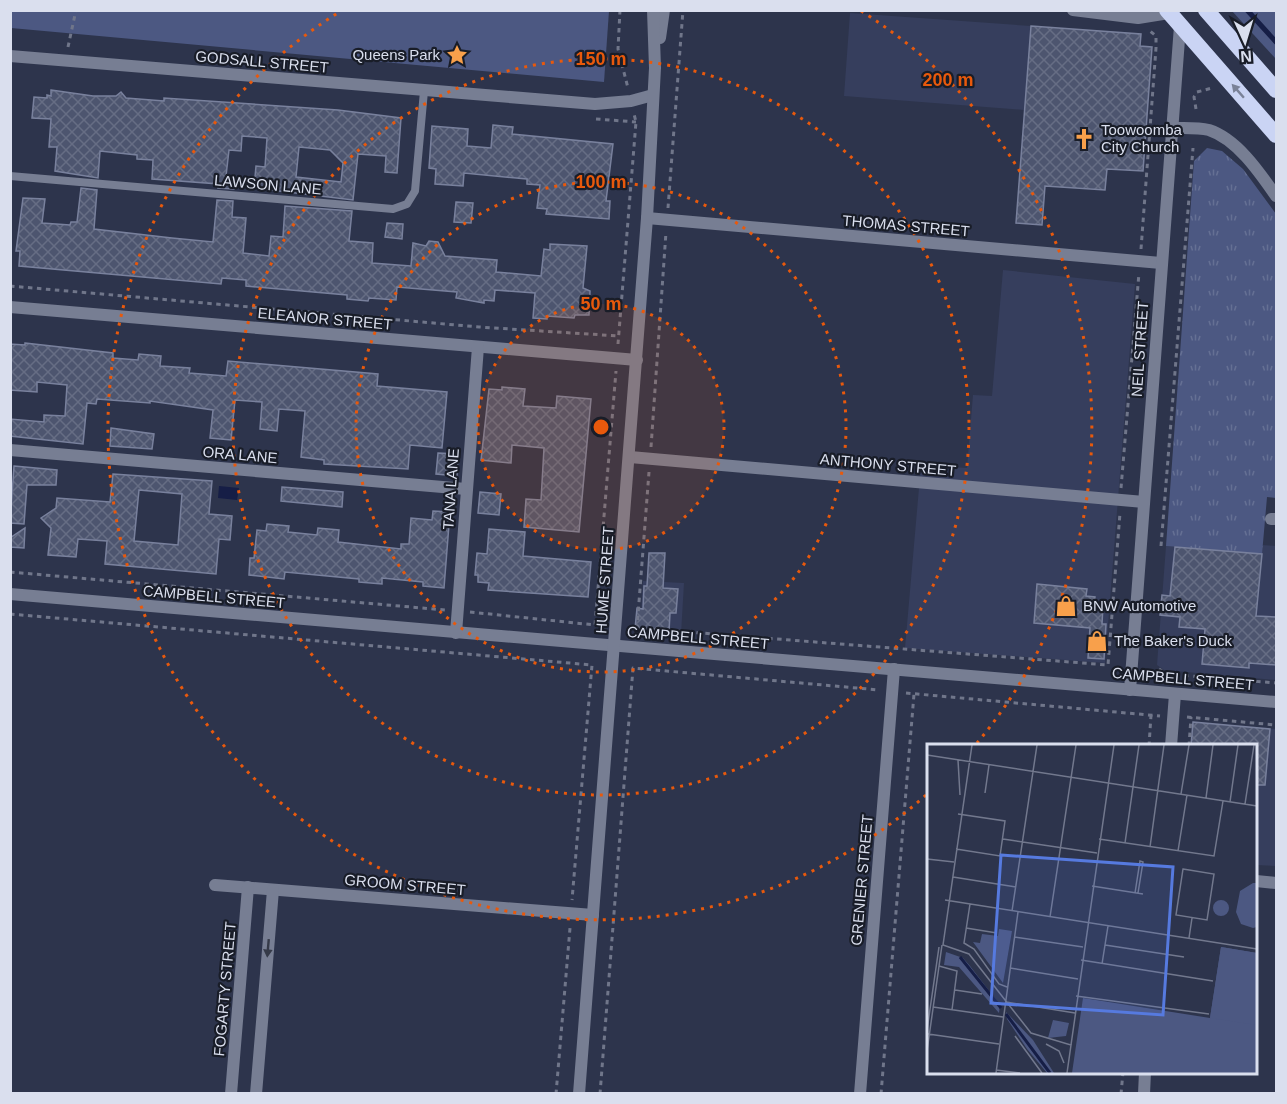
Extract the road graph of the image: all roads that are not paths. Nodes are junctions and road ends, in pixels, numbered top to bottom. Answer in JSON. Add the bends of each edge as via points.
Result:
{"nodes":[{"id":1,"x":653,"y":10,"type":"edge"},
{"id":2,"x":664,"y":10,"type":"edge"},
{"id":3,"x":1073,"y":10,"type":"edge"},
{"id":4,"x":1206,"y":10,"type":"edge"},
{"id":5,"x":1174,"y":15,"type":"edge"},
{"id":6,"x":10,"y":56,"type":"edge"},
{"id":7,"x":655,"y":68,"type":"junction"},
{"id":8,"x":1276,"y":90,"type":"edge"},
{"id":9,"x":424,"y":91,"type":"junction"},
{"id":10,"x":654,"y":95,"type":"junction"},
{"id":11,"x":1172,"y":128,"type":"junction"},
{"id":12,"x":1276,"y":135,"type":"edge"},
{"id":13,"x":10,"y":176,"type":"edge"},
{"id":14,"x":1276,"y":196,"type":"edge"},
{"id":15,"x":647,"y":218,"type":"junction"},
{"id":16,"x":1161,"y":263,"type":"junction"},
{"id":17,"x":10,"y":307,"type":"edge"},
{"id":18,"x":478,"y":347,"type":"junction"},
{"id":19,"x":637,"y":360,"type":"junction"},
{"id":20,"x":10,"y":450,"type":"edge"},
{"id":21,"x":630,"y":457,"type":"junction"},
{"id":22,"x":466,"y":489,"type":"junction"},
{"id":23,"x":1144,"y":502,"type":"junction"},
{"id":24,"x":10,"y":594,"type":"edge"},
{"id":25,"x":456,"y":633,"type":"junction"},
{"id":26,"x":615,"y":646,"type":"junction"},
{"id":27,"x":894,"y":669,"type":"junction"},
{"id":28,"x":1130,"y":690,"type":"junction"},
{"id":29,"x":1175,"y":694,"type":"junction"},
{"id":30,"x":1276,"y":702,"type":"edge"},
{"id":31,"x":1171,"y":744,"type":"edge"},
{"id":32,"x":1257,"y":881,"type":"edge"},
{"id":33,"x":1276,"y":883,"type":"edge"},
{"id":34,"x":215,"y":885,"type":"dead end"},
{"id":35,"x":248,"y":887,"type":"junction"},
{"id":36,"x":273,"y":890,"type":"junction"},
{"id":37,"x":593,"y":915,"type":"junction"},
{"id":38,"x":1145,"y":1074,"type":"edge"},
{"id":39,"x":231,"y":1094,"type":"edge"},
{"id":40,"x":256,"y":1094,"type":"edge"},
{"id":41,"x":579,"y":1094,"type":"edge"},
{"id":42,"x":860,"y":1094,"type":"edge"},
{"id":43,"x":1144,"y":1094,"type":"edge"}],
"edges":[{"from":1,"to":7,"type":"street","name":"HUME STREET"},
{"from":2,"to":7,"type":"street","name":"HUME STREET"},
{"from":3,"to":5,"type":"street","via":[[1138,18]]},
{"from":4,"to":8,"type":"highway"},
{"from":5,"to":11,"type":"street","name":"NEIL STREET"},
{"from":12,"to":5,"type":"highway","one_way":true},
{"from":6,"to":9,"type":"street","name":"GODSALL STREET"},
{"from":7,"to":10,"type":"street","name":"HUME STREET"},
{"from":9,"to":10,"type":"street","name":"GODSALL STREET","via":[[596,104]]},
{"from":9,"to":13,"type":"lane","name":"LAWSON LANE","via":[[415,191],[407,204],[393,209]]},
{"from":10,"to":15,"type":"street","name":"HUME STREET"},
{"from":11,"to":14,"type":"street","via":[[1209,130],[1226,139]]},
{"from":11,"to":16,"type":"street","name":"NEIL STREET"},
{"from":15,"to":16,"type":"street","name":"THOMAS STREET"},
{"from":15,"to":19,"type":"street","name":"HUME STREET"},
{"from":16,"to":23,"type":"street","name":"NEIL STREET"},
{"from":17,"to":18,"type":"street","name":"ELEANOR STREET"},
{"from":18,"to":19,"type":"street","name":"ELEANOR STREET"},
{"from":18,"to":22,"type":"street","name":"TANA LANE"},
{"from":19,"to":21,"type":"street","name":"HUME STREET"},
{"from":20,"to":22,"type":"street","name":"ORA LANE"},
{"from":21,"to":23,"type":"street","name":"ANTHONY STREET"},
{"from":21,"to":26,"type":"street","name":"HUME STREET"},
{"from":22,"to":25,"type":"street","name":"TANA LANE"},
{"from":23,"to":28,"type":"street","name":"NEIL STREET"},
{"from":24,"to":25,"type":"street","name":"CAMPBELL STREET"},
{"from":25,"to":26,"type":"street","name":"CAMPBELL STREET"},
{"from":26,"to":27,"type":"street","name":"CAMPBELL STREET"},
{"from":26,"to":37,"type":"street","name":"HUME STREET"},
{"from":27,"to":28,"type":"street","name":"CAMPBELL STREET"},
{"from":27,"to":42,"type":"street","name":"GRENIER STREET"},
{"from":28,"to":29,"type":"street","name":"CAMPBELL STREET"},
{"from":29,"to":30,"type":"street","name":"CAMPBELL STREET"},
{"from":29,"to":31,"type":"street"},
{"from":32,"to":33,"type":"street"},
{"from":34,"to":35,"type":"street","name":"GROOM STREET"},
{"from":35,"to":36,"type":"street","name":"GROOM STREET"},
{"from":35,"to":39,"type":"street","name":"FOGARTY STREET"},
{"from":36,"to":37,"type":"street","name":"GROOM STREET"},
{"from":36,"to":40,"type":"street","one_way":true},
{"from":37,"to":41,"type":"street","name":"HUME STREET"},
{"from":38,"to":43,"type":"street"}]}
